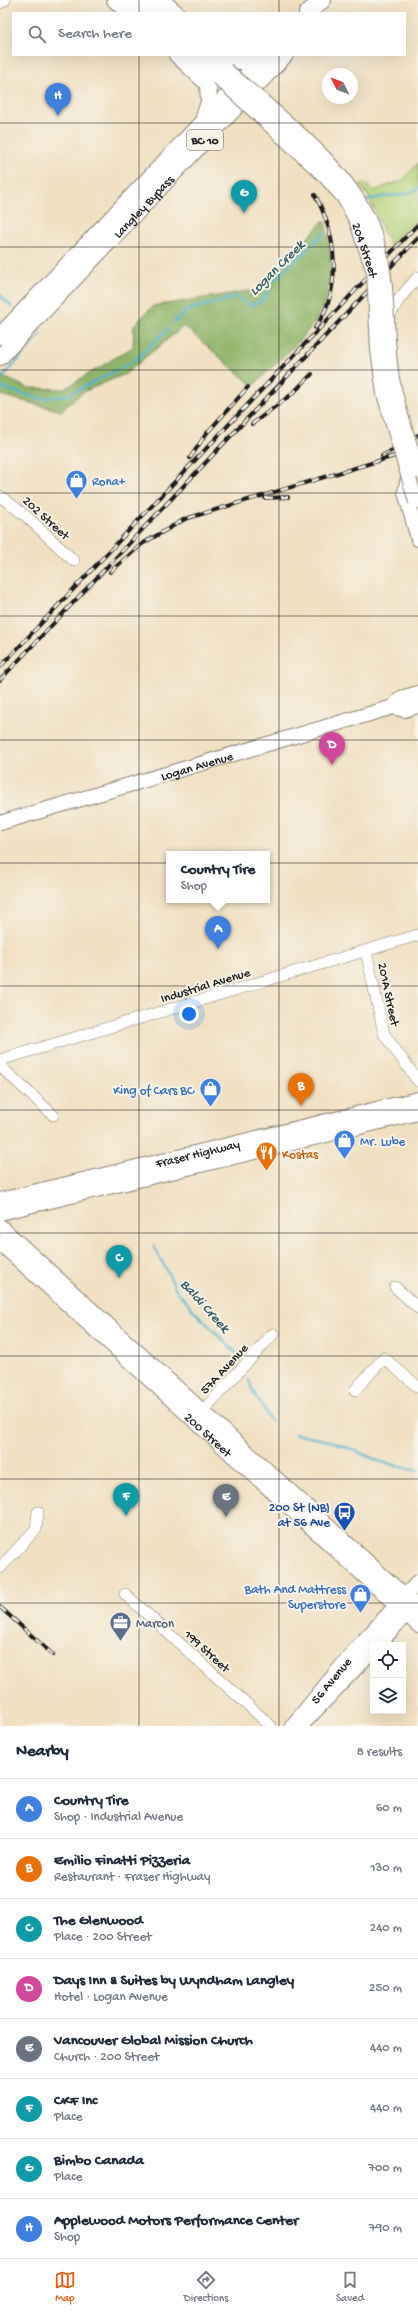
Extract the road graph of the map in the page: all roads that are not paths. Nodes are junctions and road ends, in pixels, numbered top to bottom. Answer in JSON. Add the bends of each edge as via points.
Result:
{"nodes":[{"id":1,"x":5,"y":0,"type":"edge"},
{"id":2,"x":114,"y":0,"type":"edge"},
{"id":3,"x":129,"y":0,"type":"edge"},
{"id":4,"x":147,"y":0,"type":"edge"},
{"id":5,"x":161,"y":0,"type":"edge"},
{"id":6,"x":323,"y":0,"type":"edge"},
{"id":7,"x":330,"y":0,"type":"edge"},
{"id":8,"x":0,"y":3,"type":"edge"},
{"id":9,"x":129,"y":12,"type":"edge"},
{"id":10,"x":143,"y":12,"type":"edge"},
{"id":11,"x":161,"y":12,"type":"edge"},
{"id":12,"x":175,"y":12,"type":"edge"},
{"id":13,"x":308,"y":12,"type":"edge"},
{"id":14,"x":322,"y":12,"type":"edge"},
{"id":15,"x":178,"y":56,"type":"edge"},
{"id":16,"x":195,"y":56,"type":"edge"},
{"id":17,"x":209,"y":56,"type":"edge"},
{"id":18,"x":264,"y":56,"type":"edge"},
{"id":19,"x":284,"y":56,"type":"edge"},
{"id":20,"x":222,"y":68,"type":"edge"},
{"id":21,"x":204,"y":119,"type":"junction"},
{"id":22,"x":418,"y":277,"type":"edge"},
{"id":23,"x":0,"y":336,"type":"edge"},
{"id":24,"x":0,"y":357,"type":"edge"},
{"id":25,"x":416,"y":468,"type":"edge"},
{"id":26,"x":0,"y":496,"type":"edge"},
{"id":27,"x":417,"y":505,"type":"edge"},
{"id":28,"x":418,"y":539,"type":"edge"},
{"id":29,"x":74,"y":561,"type":"dead end"},
{"id":30,"x":418,"y":693,"type":"edge"},
{"id":31,"x":418,"y":706,"type":"edge"},
{"id":32,"x":393,"y":707,"type":"junction"},
{"id":33,"x":0,"y":822,"type":"edge"},
{"id":34,"x":418,"y":935,"type":"edge"},
{"id":35,"x":366,"y":951,"type":"junction"},
{"id":36,"x":0,"y":1060,"type":"edge"},
{"id":37,"x":0,"y":1066,"type":"edge"},
{"id":38,"x":418,"y":1081,"type":"edge"},
{"id":39,"x":418,"y":1099,"type":"edge"},
{"id":40,"x":418,"y":1113,"type":"edge"},
{"id":41,"x":53,"y":1115,"type":"dead end"},
{"id":42,"x":0,"y":1200,"type":"edge"},
{"id":43,"x":18,"y":1210,"type":"junction"},
{"id":44,"x":0,"y":1213,"type":"edge"},
{"id":45,"x":0,"y":1226,"type":"edge"},
{"id":46,"x":6,"y":1240,"type":"edge"},
{"id":47,"x":395,"y":1287,"type":"dead end"},
{"id":48,"x":418,"y":1308,"type":"edge"},
{"id":49,"x":273,"y":1334,"type":"dead end"},
{"id":50,"x":418,"y":1387,"type":"edge"},
{"id":51,"x":355,"y":1390,"type":"dead end"},
{"id":52,"x":198,"y":1415,"type":"junction"},
{"id":53,"x":38,"y":1512,"type":"dead end"},
{"id":54,"x":0,"y":1568,"type":"edge"},
{"id":55,"x":418,"y":1582,"type":"edge"},
{"id":56,"x":125,"y":1594,"type":"dead end"},
{"id":57,"x":410,"y":1605,"type":"edge"},
{"id":58,"x":418,"y":1626,"type":"edge"},
{"id":59,"x":380,"y":1642,"type":"edge"},
{"id":60,"x":370,"y":1653,"type":"edge"},
{"id":61,"x":341,"y":1666,"type":"junction"},
{"id":62,"x":343,"y":1682,"type":"junction"},
{"id":63,"x":271,"y":1726,"type":"edge"},
{"id":64,"x":292,"y":1726,"type":"edge"},
{"id":65,"x":301,"y":1726,"type":"edge"}],
"edges":[{"from":1,"to":8,"type":"street"},
{"from":2,"to":9,"type":"highway"},
{"from":3,"to":10,"type":"main road"},
{"from":4,"to":11,"type":"main road"},
{"from":5,"to":12,"type":"highway"},
{"from":6,"to":13,"type":"highway"},
{"from":7,"to":14,"type":"highway"},
{"from":15,"to":21,"type":"highway","via":[[208,84],[209,102]]},
{"from":16,"to":20,"type":"main road","name":"204 Street"},
{"from":17,"to":20,"type":"main road","name":"204 Street"},
{"from":18,"to":20,"type":"highway","via":[[243,62],[236,61]]},
{"from":18,"to":21,"type":"highway","name":"Langley Bypass","number":"BC 10"},
{"from":19,"to":24,"type":"highway","name":"Langley Bypass","number":"BC 10"},
{"from":20,"to":25,"type":"main road","name":"204 Street","bridge":true,"via":[[327,162],[350,188],[370,223],[382,258],[394,390]]},
{"from":20,"to":27,"type":"main road","name":"204 Street","bridge":true,"via":[[324,175],[344,198],[356,220],[374,272],[378,350],[384,394]]},
{"from":21,"to":23,"type":"highway","name":"Langley Bypass","number":"BC 10"},
{"from":22,"to":25,"type":"street","via":[[394,308],[383,335],[389,391]]},
{"from":25,"to":28,"type":"main road","via":[[405,492]]},
{"from":26,"to":29,"type":"street","name":"202 Street","via":[[26,516]]},
{"from":30,"to":32,"type":"main road","name":"Logan Avenue","via":[[401,698]]},
{"from":31,"to":32,"type":"main road","name":"Logan Avenue","via":[[404,710]]},
{"from":32,"to":33,"type":"main road","name":"Logan Avenue"},
{"from":34,"to":35,"type":"street","name":"Industrial Avenue"},
{"from":35,"to":36,"type":"street","name":"Industrial Avenue"},
{"from":35,"to":38,"type":"street","name":"201A Street","via":[[384,1034]]},
{"from":37,"to":41,"type":"street"},
{"from":39,"to":42,"type":"main road","name":"Fraser Highway"},
{"from":40,"to":43,"type":"main road","name":"Fraser Highway"},
{"from":43,"to":44,"type":"main road","name":"Fraser Highway"},
{"from":43,"to":46,"type":"main road"},
{"from":45,"to":46,"type":"main road","name":"200 Street"},
{"from":46,"to":52,"type":"main road","name":"200 Street"},
{"from":47,"to":48,"type":"street"},
{"from":49,"to":52,"type":"street","name":"57A Avenue"},
{"from":50,"to":51,"type":"street","via":[[384,1358]]},
{"from":52,"to":57,"type":"main road","name":"200 Street"},
{"from":53,"to":54,"type":"street","via":[[36,1529]]},
{"from":55,"to":57,"type":"main road","name":"56 Avenue"},
{"from":56,"to":63,"type":"street","name":"199 Street"},
{"from":57,"to":58,"type":"main road","name":"200 Street"},
{"from":57,"to":59,"type":"main road","name":"56 Avenue"},
{"from":57,"to":61,"type":"main road","name":"56 Avenue"},
{"from":60,"to":62,"type":"main road","name":"56 Avenue"},
{"from":61,"to":62,"type":"main road","via":[[339,1677]]},
{"from":61,"to":64,"type":"main road","name":"56 Avenue"},
{"from":62,"to":65,"type":"main road","name":"56 Avenue"}]}
